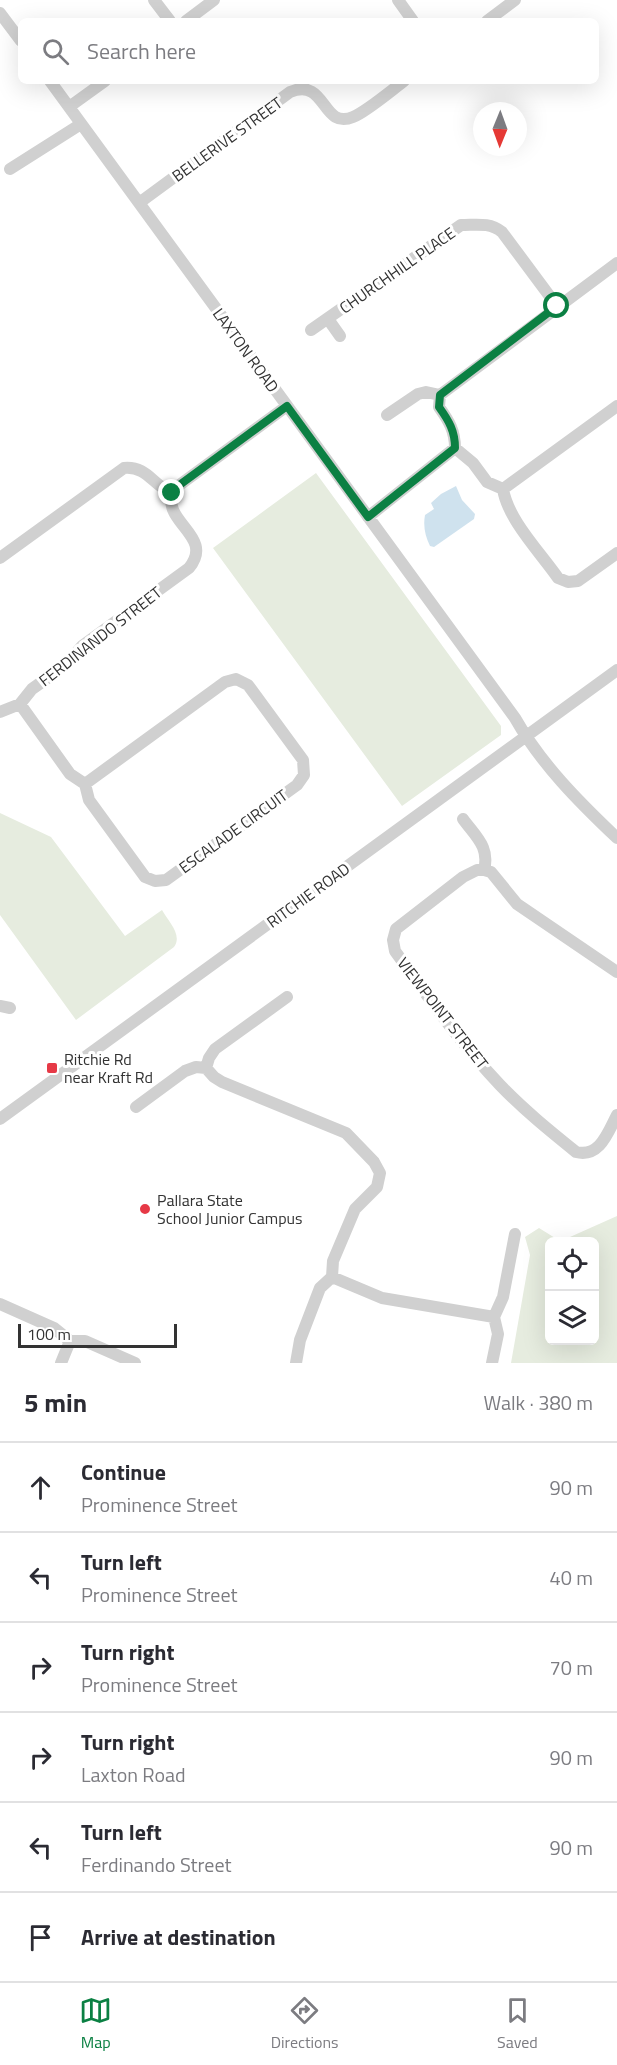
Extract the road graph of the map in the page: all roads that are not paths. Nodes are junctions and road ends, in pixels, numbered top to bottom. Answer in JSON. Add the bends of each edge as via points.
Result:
{"nodes":[{"id":1,"x":154,"y":0,"type":"edge"},
{"id":2,"x":214,"y":0,"type":"edge"},
{"id":3,"x":398,"y":0,"type":"edge"},
{"id":4,"x":515,"y":0,"type":"edge"},
{"id":5,"x":0,"y":13,"type":"edge"},
{"id":6,"x":168,"y":18,"type":"edge"},
{"id":7,"x":190,"y":18,"type":"edge"},
{"id":8,"x":411,"y":18,"type":"edge"},
{"id":9,"x":491,"y":18,"type":"edge"},
{"id":10,"x":18,"y":37,"type":"edge"},
{"id":11,"x":52,"y":84,"type":"edge"},
{"id":12,"x":101,"y":84,"type":"edge"},
{"id":13,"x":400,"y":84,"type":"edge"},
{"id":14,"x":302,"y":85,"type":"edge"},
{"id":15,"x":69,"y":107,"type":"junction"},
{"id":16,"x":81,"y":124,"type":"junction"},
{"id":17,"x":10,"y":170,"type":"dead end"},
{"id":18,"x":139,"y":203,"type":"junction"},
{"id":19,"x":617,"y":263,"type":"edge"},
{"id":20,"x":557,"y":306,"type":"junction"},
{"id":21,"x":328,"y":319,"type":"junction"},
{"id":22,"x":311,"y":330,"type":"dead end"},
{"id":23,"x":340,"y":336,"type":"dead end"},
{"id":24,"x":440,"y":395,"type":"junction"},
{"id":25,"x":287,"y":406,"type":"junction"},
{"id":26,"x":617,"y":406,"type":"edge"},
{"id":27,"x":387,"y":415,"type":"dead end"},
{"id":28,"x":455,"y":448,"type":"junction"},
{"id":29,"x":503,"y":489,"type":"junction"},
{"id":30,"x":172,"y":493,"type":"junction"},
{"id":31,"x":368,"y":517,"type":"junction"},
{"id":32,"x":617,"y":553,"type":"edge"},
{"id":33,"x":0,"y":558,"type":"edge"},
{"id":34,"x":617,"y":670,"type":"edge"},
{"id":35,"x":20,"y":704,"type":"junction"},
{"id":36,"x":0,"y":712,"type":"edge"},
{"id":37,"x":525,"y":737,"type":"junction"},
{"id":38,"x":85,"y":784,"type":"junction"},
{"id":39,"x":463,"y":819,"type":"dead end"},
{"id":40,"x":617,"y":838,"type":"edge"},
{"id":41,"x":484,"y":870,"type":"junction"},
{"id":42,"x":617,"y":972,"type":"edge"},
{"id":43,"x":286,"y":997,"type":"dead end"},
{"id":44,"x":206,"y":1068,"type":"junction"},
{"id":45,"x":136,"y":1107,"type":"dead end"},
{"id":46,"x":617,"y":1115,"type":"edge"},
{"id":47,"x":0,"y":1119,"type":"edge"},
{"id":48,"x":515,"y":1234,"type":"dead end"},
{"id":49,"x":332,"y":1277,"type":"junction"},
{"id":50,"x":0,"y":1304,"type":"edge"},
{"id":51,"x":494,"y":1317,"type":"junction"},
{"id":52,"x":70,"y":1341,"type":"junction"},
{"id":53,"x":61,"y":1363,"type":"edge"},
{"id":54,"x":135,"y":1363,"type":"edge"},
{"id":55,"x":296,"y":1363,"type":"edge"},
{"id":56,"x":492,"y":1363,"type":"edge"}],
"edges":[{"from":1,"to":6,"type":"street"},
{"from":2,"to":7,"type":"street"},
{"from":3,"to":8,"type":"street"},
{"from":4,"to":9,"type":"street"},
{"from":5,"to":10,"type":"street"},
{"from":11,"to":15,"type":"street","name":"LAXTON ROAD"},
{"from":12,"to":15,"type":"street"},
{"from":13,"to":14,"type":"street","name":"BELLERIVE STREET","via":[[353,117],[339,118]]},
{"from":14,"to":18,"type":"street","name":"BELLERIVE STREET"},
{"from":15,"to":16,"type":"street","name":"LAXTON ROAD"},
{"from":16,"to":17,"type":"street"},
{"from":16,"to":18,"type":"street","name":"LAXTON ROAD"},
{"from":18,"to":25,"type":"street","name":"LAXTON ROAD"},
{"from":19,"to":20,"type":"street"},
{"from":20,"to":21,"type":"street","name":"CHURCHHILL PLACE","via":[[502,232],[494,226],[461,225]]},
{"from":20,"to":24,"type":"street"},
{"from":21,"to":22,"type":"street","name":"CHURCHHILL PLACE"},
{"from":21,"to":23,"type":"street"},
{"from":24,"to":27,"type":"street","via":[[418,394]]},
{"from":24,"to":28,"type":"street","via":[[439,407],[455,435]]},
{"from":25,"to":30,"type":"street"},
{"from":25,"to":31,"type":"street","name":"LAXTON ROAD"},
{"from":26,"to":29,"type":"street"},
{"from":28,"to":29,"type":"street","via":[[487,482]]},
{"from":28,"to":31,"type":"street"},
{"from":29,"to":32,"type":"street","via":[[511,514],[558,578],[578,581]]},
{"from":30,"to":33,"type":"street","via":[[143,471],[124,468]]},
{"from":30,"to":35,"type":"street","name":"FERDINANDO STREET","via":[[170,507],[195,543],[195,561],[82,646]]},
{"from":31,"to":37,"type":"street","name":"LAXTON ROAD"},
{"from":34,"to":37,"type":"street","name":"RITCHIE ROAD"},
{"from":35,"to":36,"type":"street","name":"FERDINANDO STREET"},
{"from":35,"to":38,"type":"street","name":"ESCALADE CIRCUIT","via":[[70,774]]},
{"from":37,"to":40,"type":"street","name":"LAXTON ROAD","via":[[566,788]]},
{"from":37,"to":47,"type":"street","name":"RITCHIE ROAD"},
{"from":38,"to":38,"type":"street","name":"ESCALADE CIRCUIT","via":[[90,801],[146,877],[157,881],[166,880],[297,785],[304,774],[303,760],[248,685],[237,679],[225,682]]},
{"from":39,"to":41,"type":"street","via":[[486,850]]},
{"from":41,"to":42,"type":"street","via":[[491,872],[517,904]]},
{"from":41,"to":46,"type":"street","name":"VIEWPOINT STREET","via":[[463,877],[396,929],[395,951],[500,1084],[576,1152],[584,1154],[600,1147]]},
{"from":43,"to":44,"type":"street","via":[[215,1049]]},
{"from":44,"to":45,"type":"street","via":[[185,1071]]},
{"from":44,"to":49,"type":"street","via":[[222,1082],[346,1134],[374,1162],[380,1173],[377,1187],[355,1209],[333,1261]]},
{"from":48,"to":51,"type":"street","via":[[503,1297]]},
{"from":49,"to":51,"type":"street","via":[[382,1298]]},
{"from":49,"to":55,"type":"street","via":[[320,1288],[300,1340]]},
{"from":50,"to":52,"type":"street","via":[[54,1328]]},
{"from":51,"to":56,"type":"street","via":[[498,1334]]},
{"from":52,"to":53,"type":"street"},
{"from":52,"to":54,"type":"street","via":[[85,1341]]}]}
